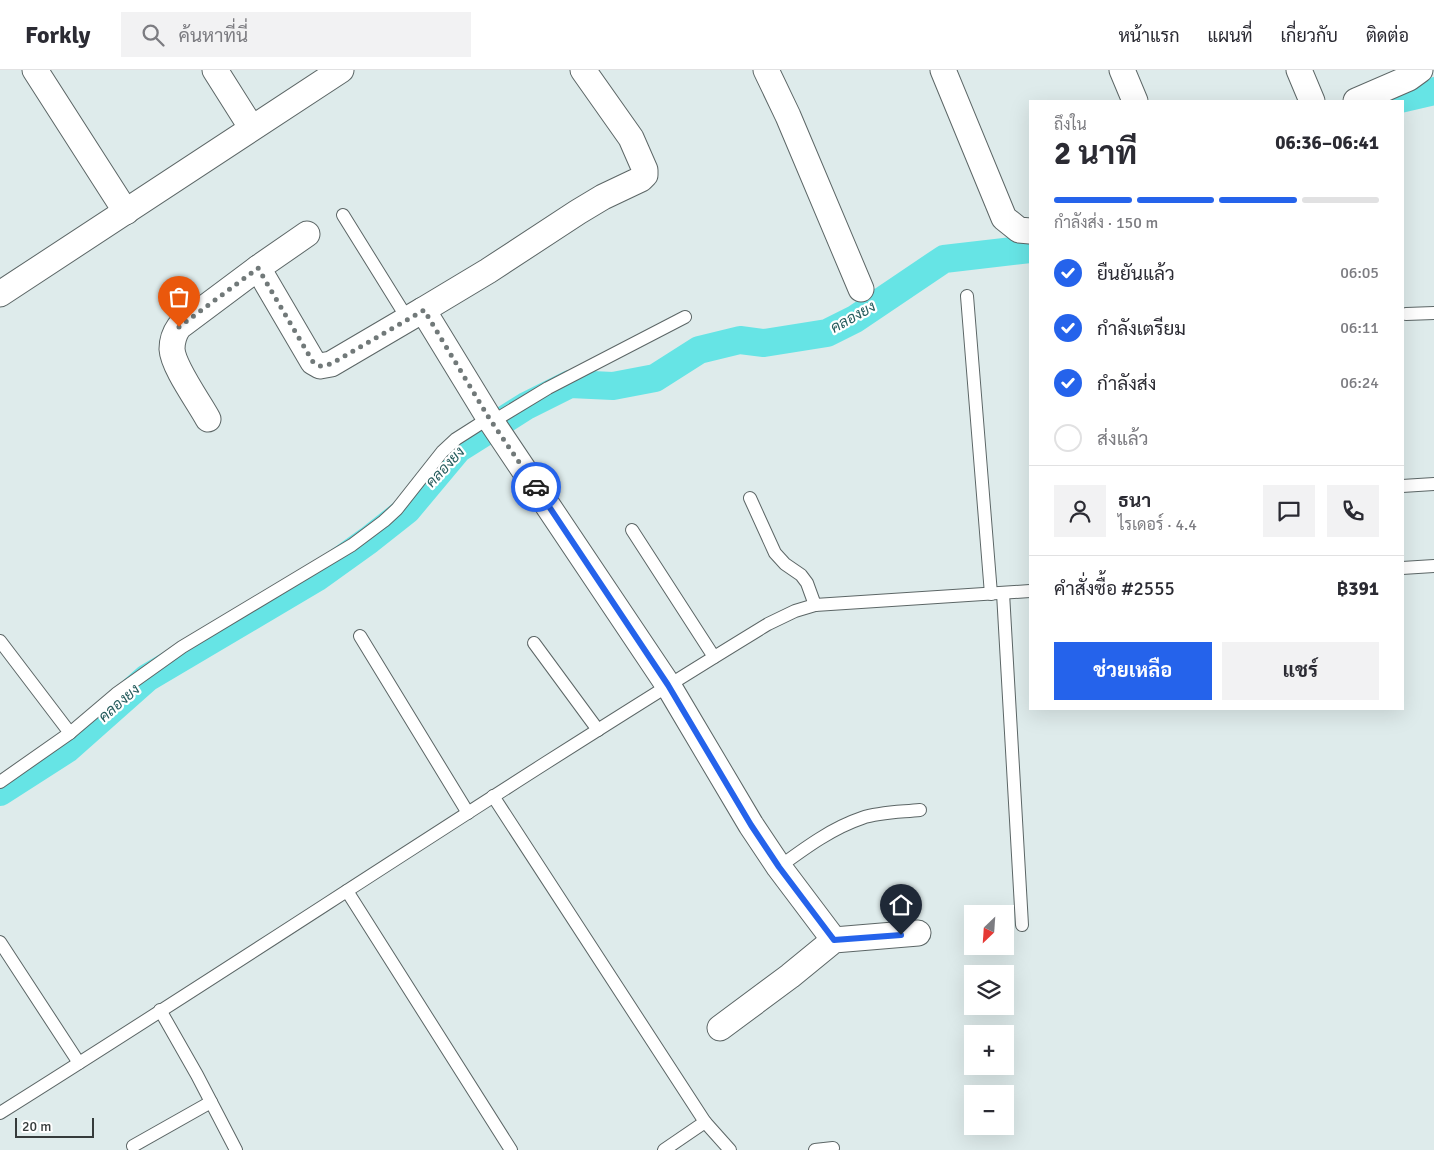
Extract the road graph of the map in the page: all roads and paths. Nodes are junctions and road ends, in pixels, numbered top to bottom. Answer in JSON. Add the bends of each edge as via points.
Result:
{"nodes":[{"id":1,"x":35,"y":70,"type":"edge"},
{"id":2,"x":215,"y":70,"type":"edge"},
{"id":3,"x":341,"y":70,"type":"edge"},
{"id":4,"x":583,"y":70,"type":"edge"},
{"id":5,"x":766,"y":70,"type":"edge"},
{"id":6,"x":943,"y":70,"type":"edge"},
{"id":7,"x":1122,"y":70,"type":"edge"},
{"id":8,"x":1299,"y":70,"type":"edge"},
{"id":9,"x":1420,"y":70,"type":"edge"},
{"id":10,"x":1136,"y":100,"type":"edge"},
{"id":11,"x":1312,"y":100,"type":"edge"},
{"id":12,"x":1358,"y":100,"type":"edge"},
{"id":13,"x":251,"y":127,"type":"junction"},
{"id":14,"x":126,"y":212,"type":"junction"},
{"id":15,"x":343,"y":214,"type":"dead end"},
{"id":16,"x":1029,"y":231,"type":"edge"},
{"id":17,"x":307,"y":234,"type":"dead end"},
{"id":18,"x":258,"y":268,"type":"junction"},
{"id":19,"x":861,"y":289,"type":"dead end"},
{"id":20,"x":0,"y":294,"type":"edge"},
{"id":21,"x":967,"y":296,"type":"dead end"},
{"id":22,"x":1434,"y":313,"type":"edge"},
{"id":23,"x":415,"y":314,"type":"junction"},
{"id":24,"x":1406,"y":314,"type":"dead end"},
{"id":25,"x":685,"y":317,"type":"dead end"},
{"id":26,"x":208,"y":419,"type":"dead end"},
{"id":27,"x":494,"y":425,"type":"junction"},
{"id":28,"x":1434,"y":484,"type":"edge"},
{"id":29,"x":1404,"y":486,"type":"edge"},
{"id":30,"x":750,"y":498,"type":"dead end"},
{"id":31,"x":632,"y":530,"type":"dead end"},
{"id":32,"x":1434,"y":566,"type":"edge"},
{"id":33,"x":1404,"y":568,"type":"edge"},
{"id":34,"x":1029,"y":591,"type":"edge"},
{"id":35,"x":997,"y":594,"type":"junction"},
{"id":36,"x":815,"y":605,"type":"junction"},
{"id":37,"x":360,"y":636,"type":"dead end"},
{"id":38,"x":0,"y":641,"type":"edge"},
{"id":39,"x":534,"y":643,"type":"dead end"},
{"id":40,"x":714,"y":657,"type":"junction"},
{"id":41,"x":668,"y":685,"type":"junction"},
{"id":42,"x":598,"y":730,"type":"junction"},
{"id":43,"x":70,"y":734,"type":"junction"},
{"id":44,"x":0,"y":782,"type":"edge"},
{"id":45,"x":493,"y":796,"type":"junction"},
{"id":46,"x":920,"y":810,"type":"dead end"},
{"id":47,"x":468,"y":813,"type":"junction"},
{"id":48,"x":779,"y":867,"type":"junction"},
{"id":49,"x":347,"y":891,"type":"junction"},
{"id":50,"x":1022,"y":925,"type":"dead end"},
{"id":51,"x":918,"y":934,"type":"dead end"},
{"id":52,"x":834,"y":940,"type":"junction"},
{"id":53,"x":0,"y":942,"type":"edge"},
{"id":54,"x":160,"y":1010,"type":"junction"},
{"id":55,"x":720,"y":1028,"type":"dead end"},
{"id":56,"x":79,"y":1063,"type":"junction"},
{"id":57,"x":211,"y":1102,"type":"junction"},
{"id":58,"x":0,"y":1113,"type":"edge"},
{"id":59,"x":705,"y":1122,"type":"junction"},
{"id":60,"x":134,"y":1146,"type":"dead end"},
{"id":61,"x":833,"y":1148,"type":"dead end"},
{"id":62,"x":236,"y":1150,"type":"edge"},
{"id":63,"x":511,"y":1150,"type":"edge"},
{"id":64,"x":664,"y":1150,"type":"edge"},
{"id":65,"x":730,"y":1150,"type":"edge"},
{"id":66,"x":815,"y":1150,"type":"edge"}],
"edges":[{"from":1,"to":14,"type":"street"},
{"from":2,"to":13,"type":"street"},
{"from":3,"to":13,"type":"street"},
{"from":4,"to":23,"type":"street","via":[[631,138],[646,170],[645,175],[578,212]]},
{"from":5,"to":19,"type":"street"},
{"from":6,"to":16,"type":"street","via":[[1004,218],[1018,230]]},
{"from":7,"to":10,"type":"street"},
{"from":8,"to":11,"type":"street"},
{"from":9,"to":12,"type":"street","via":[[1410,78]]},
{"from":13,"to":14,"type":"street"},
{"from":14,"to":20,"type":"street"},
{"from":15,"to":23,"type":"lane"},
{"from":17,"to":18,"type":"street"},
{"from":18,"to":23,"type":"street","via":[[316,365],[331,364]]},
{"from":18,"to":26,"type":"street","via":[[174,334],[172,351],[177,364]]},
{"from":21,"to":35,"type":"lane"},
{"from":22,"to":24,"type":"lane"},
{"from":23,"to":27,"type":"street"},
{"from":25,"to":27,"type":"lane","via":[[548,388]]},
{"from":27,"to":41,"type":"street"},
{"from":27,"to":43,"type":"lane","via":[[456,439],[398,509],[352,545],[182,647],[116,694]]},
{"from":28,"to":29,"type":"lane"},
{"from":30,"to":36,"type":"lane","via":[[776,553],[807,583]]},
{"from":31,"to":40,"type":"lane"},
{"from":32,"to":33,"type":"lane"},
{"from":34,"to":35,"type":"lane"},
{"from":35,"to":36,"type":"lane"},
{"from":35,"to":50,"type":"lane"},
{"from":36,"to":40,"type":"lane","via":[[768,624]]},
{"from":37,"to":47,"type":"lane"},
{"from":38,"to":43,"type":"lane"},
{"from":39,"to":42,"type":"lane"},
{"from":40,"to":41,"type":"lane"},
{"from":41,"to":42,"type":"lane"},
{"from":41,"to":48,"type":"street"},
{"from":42,"to":45,"type":"lane"},
{"from":43,"to":44,"type":"lane"},
{"from":45,"to":47,"type":"lane"},
{"from":45,"to":59,"type":"lane"},
{"from":46,"to":48,"type":"lane","via":[[864,817],[838,828]]},
{"from":47,"to":49,"type":"lane"},
{"from":48,"to":52,"type":"street"},
{"from":49,"to":54,"type":"lane"},
{"from":49,"to":63,"type":"lane"},
{"from":51,"to":52,"type":"street"},
{"from":52,"to":55,"type":"street"},
{"from":53,"to":56,"type":"lane"},
{"from":54,"to":56,"type":"lane"},
{"from":54,"to":57,"type":"lane"},
{"from":56,"to":58,"type":"lane"},
{"from":57,"to":60,"type":"lane"},
{"from":57,"to":62,"type":"lane"},
{"from":59,"to":64,"type":"lane"},
{"from":59,"to":65,"type":"lane"},
{"from":61,"to":66,"type":"lane"}]}
